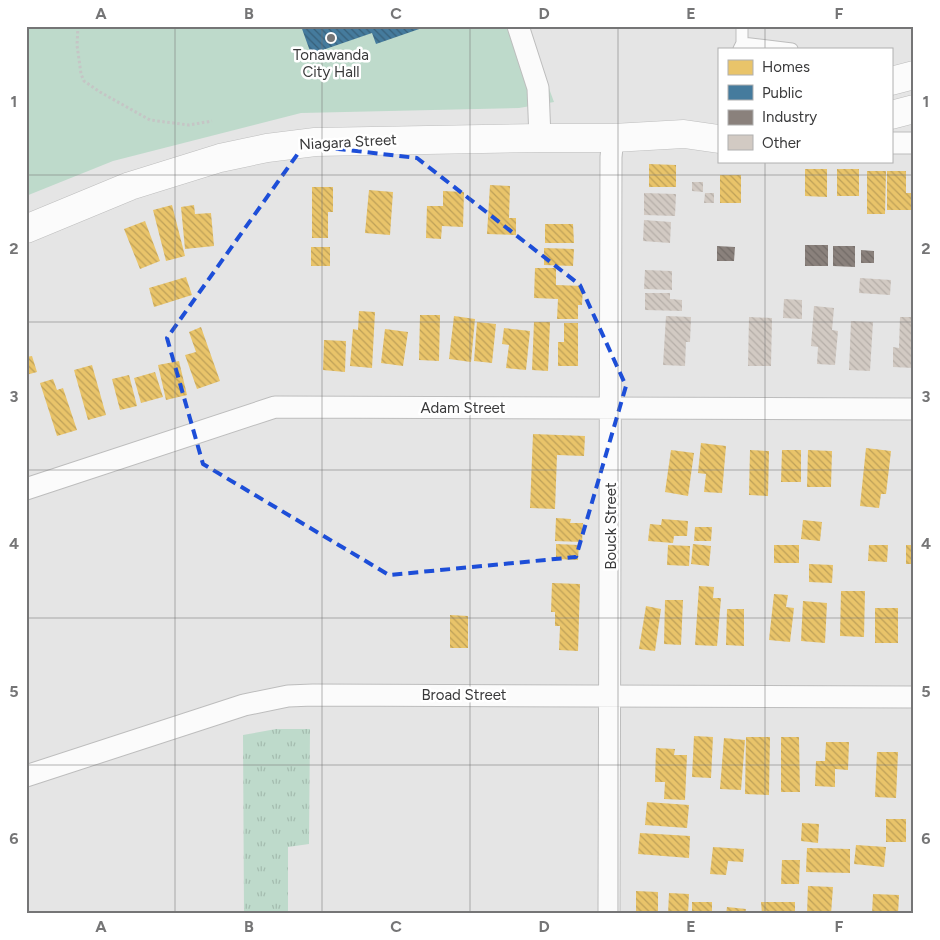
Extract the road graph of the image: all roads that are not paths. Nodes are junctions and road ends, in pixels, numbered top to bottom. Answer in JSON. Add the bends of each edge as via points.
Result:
{"nodes":[{"id":1,"x":518,"y":26,"type":"edge"},
{"id":2,"x":742,"y":26,"type":"edge"},
{"id":3,"x":741,"y":46,"type":"edge"},
{"id":4,"x":778,"y":48,"type":"edge"},
{"id":5,"x":914,"y":75,"type":"edge"},
{"id":6,"x":892,"y":81,"type":"edge"},
{"id":7,"x":914,"y":109,"type":"edge"},
{"id":8,"x":892,"y":115,"type":"edge"},
{"id":9,"x":718,"y":118,"type":"edge"},
{"id":10,"x":684,"y":134,"type":"junction"},
{"id":11,"x":540,"y":138,"type":"junction"},
{"id":12,"x":613,"y":138,"type":"junction"},
{"id":13,"x":718,"y":139,"type":"edge"},
{"id":14,"x":892,"y":143,"type":"edge"},
{"id":15,"x":914,"y":143,"type":"edge"},
{"id":16,"x":26,"y":228,"type":"edge"},
{"id":17,"x":612,"y":409,"type":"junction"},
{"id":18,"x":914,"y":410,"type":"edge"},
{"id":19,"x":26,"y":489,"type":"edge"},
{"id":20,"x":610,"y":696,"type":"junction"},
{"id":21,"x":914,"y":697,"type":"edge"},
{"id":22,"x":26,"y":776,"type":"edge"},
{"id":23,"x":609,"y":914,"type":"edge"}],
"edges":[{"from":1,"to":11,"type":"street","via":[[538,88]]},
{"from":2,"to":3,"type":"lane"},
{"from":3,"to":4,"type":"lane"},
{"from":5,"to":6,"type":"main road"},
{"from":7,"to":8,"type":"main road"},
{"from":9,"to":10,"type":"main road","name":"Niagara Street"},
{"from":10,"to":12,"type":"main road","name":"Niagara Street"},
{"from":10,"to":13,"type":"main road","name":"Niagara Street"},
{"from":11,"to":12,"type":"main road","name":"Niagara Street"},
{"from":11,"to":16,"type":"main road","name":"Niagara Street","via":[[329,141],[267,148],[220,158],[130,186]]},
{"from":12,"to":17,"type":"street","name":"Bouck Street"},
{"from":14,"to":15,"type":"street"},
{"from":17,"to":18,"type":"street","name":"Adam Street"},
{"from":17,"to":19,"type":"street","name":"Adam Street","via":[[275,407]]},
{"from":17,"to":20,"type":"street","name":"Bouck Street"},
{"from":20,"to":21,"type":"street","name":"Broad Street"},
{"from":20,"to":22,"type":"street","name":"Broad Street","via":[[288,696],[244,705]]},
{"from":20,"to":23,"type":"street","name":"Bouck Street"}]}
